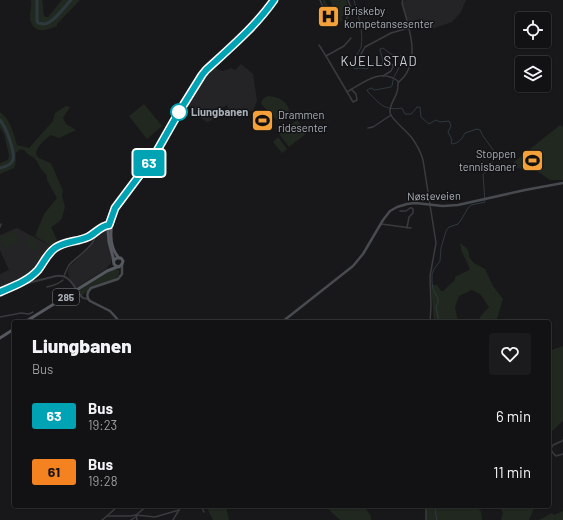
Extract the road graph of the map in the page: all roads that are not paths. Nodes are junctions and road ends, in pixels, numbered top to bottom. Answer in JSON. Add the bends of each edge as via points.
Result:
{"nodes":[{"id":1,"x":274,"y":0,"type":"edge"},
{"id":2,"x":320,"y":0,"type":"edge"},
{"id":3,"x":348,"y":0,"type":"edge"},
{"id":4,"x":402,"y":0,"type":"edge"},
{"id":5,"x":326,"y":14,"type":"dead end"},
{"id":6,"x":346,"y":20,"type":"dead end"},
{"id":7,"x":409,"y":28,"type":"junction"},
{"id":8,"x":351,"y":38,"type":"dead end"},
{"id":9,"x":319,"y":45,"type":"dead end"},
{"id":10,"x":361,"y":54,"type":"dead end"},
{"id":11,"x":326,"y":56,"type":"junction"},
{"id":12,"x":386,"y":61,"type":"dead end"},
{"id":13,"x":383,"y":76,"type":"junction"},
{"id":14,"x":399,"y":82,"type":"junction"},
{"id":15,"x":352,"y":89,"type":"junction"},
{"id":16,"x":347,"y":92,"type":"junction"},
{"id":17,"x":391,"y":115,"type":"junction"},
{"id":18,"x":368,"y":128,"type":"dead end"},
{"id":19,"x":563,"y":183,"type":"edge"},
{"id":20,"x":430,"y":205,"type":"junction"},
{"id":21,"x":400,"y":211,"type":"dead end"},
{"id":22,"x":380,"y":223,"type":"junction"},
{"id":23,"x":1,"y":224,"type":"dead end"},
{"id":24,"x":0,"y":227,"type":"edge"},
{"id":25,"x":110,"y":227,"type":"junction"},
{"id":26,"x":407,"y":228,"type":"junction"},
{"id":27,"x":411,"y":228,"type":"dead end"},
{"id":28,"x":96,"y":232,"type":"junction"},
{"id":29,"x":119,"y":258,"type":"junction"},
{"id":30,"x":114,"y":262,"type":"junction"},
{"id":31,"x":122,"y":264,"type":"junction"},
{"id":32,"x":118,"y":267,"type":"junction"},
{"id":33,"x":107,"y":271,"type":"junction"},
{"id":34,"x":64,"y":276,"type":"junction"},
{"id":35,"x":120,"y":277,"type":"junction"},
{"id":36,"x":63,"y":280,"type":"dead end"},
{"id":37,"x":14,"y":286,"type":"junction"},
{"id":38,"x":47,"y":287,"type":"dead end"},
{"id":39,"x":0,"y":292,"type":"edge"},
{"id":40,"x":88,"y":297,"type":"junction"},
{"id":41,"x":33,"y":312,"type":"dead end"},
{"id":42,"x":0,"y":317,"type":"edge"},
{"id":43,"x":28,"y":320,"type":"edge"},
{"id":44,"x":118,"y":320,"type":"edge"},
{"id":45,"x":285,"y":320,"type":"edge"},
{"id":46,"x":430,"y":320,"type":"edge"},
{"id":47,"x":12,"y":330,"type":"edge"},
{"id":48,"x":0,"y":338,"type":"edge"},
{"id":49,"x":563,"y":440,"type":"edge"},
{"id":50,"x":563,"y":454,"type":"edge"},
{"id":51,"x":116,"y":508,"type":"edge"},
{"id":52,"x":146,"y":508,"type":"edge"},
{"id":53,"x":202,"y":508,"type":"edge"},
{"id":54,"x":426,"y":508,"type":"edge"},
{"id":55,"x":179,"y":510,"type":"joint"},
{"id":56,"x":204,"y":512,"type":"dead end"},
{"id":57,"x":107,"y":516,"type":"junction"},
{"id":58,"x":136,"y":516,"type":"junction"},
{"id":59,"x":102,"y":520,"type":"edge"},
{"id":60,"x":131,"y":520,"type":"edge"},
{"id":61,"x":137,"y":520,"type":"edge"},
{"id":62,"x":173,"y":520,"type":"edge"},
{"id":63,"x":426,"y":520,"type":"edge"}],
"edges":[{"from":1,"to":25,"type":"main road","via":[[239,40],[203,73],[154,156],[118,204]]},
{"from":2,"to":5,"type":"street"},
{"from":3,"to":6,"type":"street","via":[[351,11]]},
{"from":4,"to":7,"type":"street"},
{"from":7,"to":10,"type":"street","via":[[388,34],[365,47]]},
{"from":7,"to":14,"type":"street","via":[[412,55],[407,74]]},
{"from":8,"to":11,"type":"street","via":[[344,46]]},
{"from":9,"to":11,"type":"street"},
{"from":11,"to":16,"type":"street"},
{"from":12,"to":13,"type":"street","via":[[393,67]]},
{"from":13,"to":14,"type":"street"},
{"from":13,"to":15,"type":"street","via":[[369,78]]},
{"from":14,"to":17,"type":"street"},
{"from":15,"to":16,"type":"street"},
{"from":15,"to":16,"type":"street","via":[[357,100],[354,102]]},
{"from":17,"to":18,"type":"street"},
{"from":17,"to":20,"type":"street","via":[[412,137],[419,149]]},
{"from":19,"to":20,"type":"main road","name":"Nøsteveien","via":[[453,206]]},
{"from":20,"to":22,"type":"main road","name":"Nøsteveien","via":[[415,203],[400,206],[390,211]]},
{"from":20,"to":46,"type":"street","via":[[436,243],[430,276]]},
{"from":21,"to":26,"type":"street","via":[[413,209]]},
{"from":22,"to":26,"type":"street"},
{"from":22,"to":45,"type":"main road","name":"Nøsteveien","via":[[363,254],[353,266]]},
{"from":23,"to":24,"type":"street"},
{"from":25,"to":28,"type":"street","via":[[104,226]]},
{"from":25,"to":29,"type":"main road","via":[[112,244]]},
{"from":25,"to":30,"type":"main road","via":[[109,242]]},
{"from":26,"to":27,"type":"street"},
{"from":28,"to":34,"type":"street","via":[[90,245],[69,266]]},
{"from":28,"to":37,"type":"street","via":[[87,238],[57,246],[34,274]]},
{"from":29,"to":30,"type":"main road","number":"285"},
{"from":29,"to":31,"type":"main road"},
{"from":30,"to":32,"type":"main road"},
{"from":30,"to":33,"type":"main road","number":"285"},
{"from":31,"to":32,"type":"main road","number":"285"},
{"from":31,"to":35,"type":"main road"},
{"from":32,"to":33,"type":"main road","number":"285"},
{"from":32,"to":35,"type":"main road","via":[[121,271]]},
{"from":33,"to":43,"type":"main road","number":"285"},
{"from":34,"to":37,"type":"street"},
{"from":34,"to":40,"type":"street","bridge":true,"via":[[81,296]]},
{"from":35,"to":40,"type":"main road","via":[[91,288]]},
{"from":36,"to":38,"type":"street"},
{"from":37,"to":39,"type":"street"},
{"from":40,"to":44,"type":"main road","via":[[92,302],[110,311]]},
{"from":41,"to":42,"type":"street"},
{"from":47,"to":48,"type":"main road"},
{"from":49,"to":50,"type":"street","via":[[551,449],[556,456]]},
{"from":51,"to":57,"type":"street"},
{"from":52,"to":58,"type":"street"},
{"from":53,"to":56,"type":"street"},
{"from":54,"to":63,"type":"street"},
{"from":55,"to":58,"type":"street","via":[[157,516]]},
{"from":55,"to":62,"type":"street"},
{"from":57,"to":58,"type":"street"},
{"from":57,"to":59,"type":"street"},
{"from":58,"to":60,"type":"street"},
{"from":58,"to":61,"type":"street"}]}
